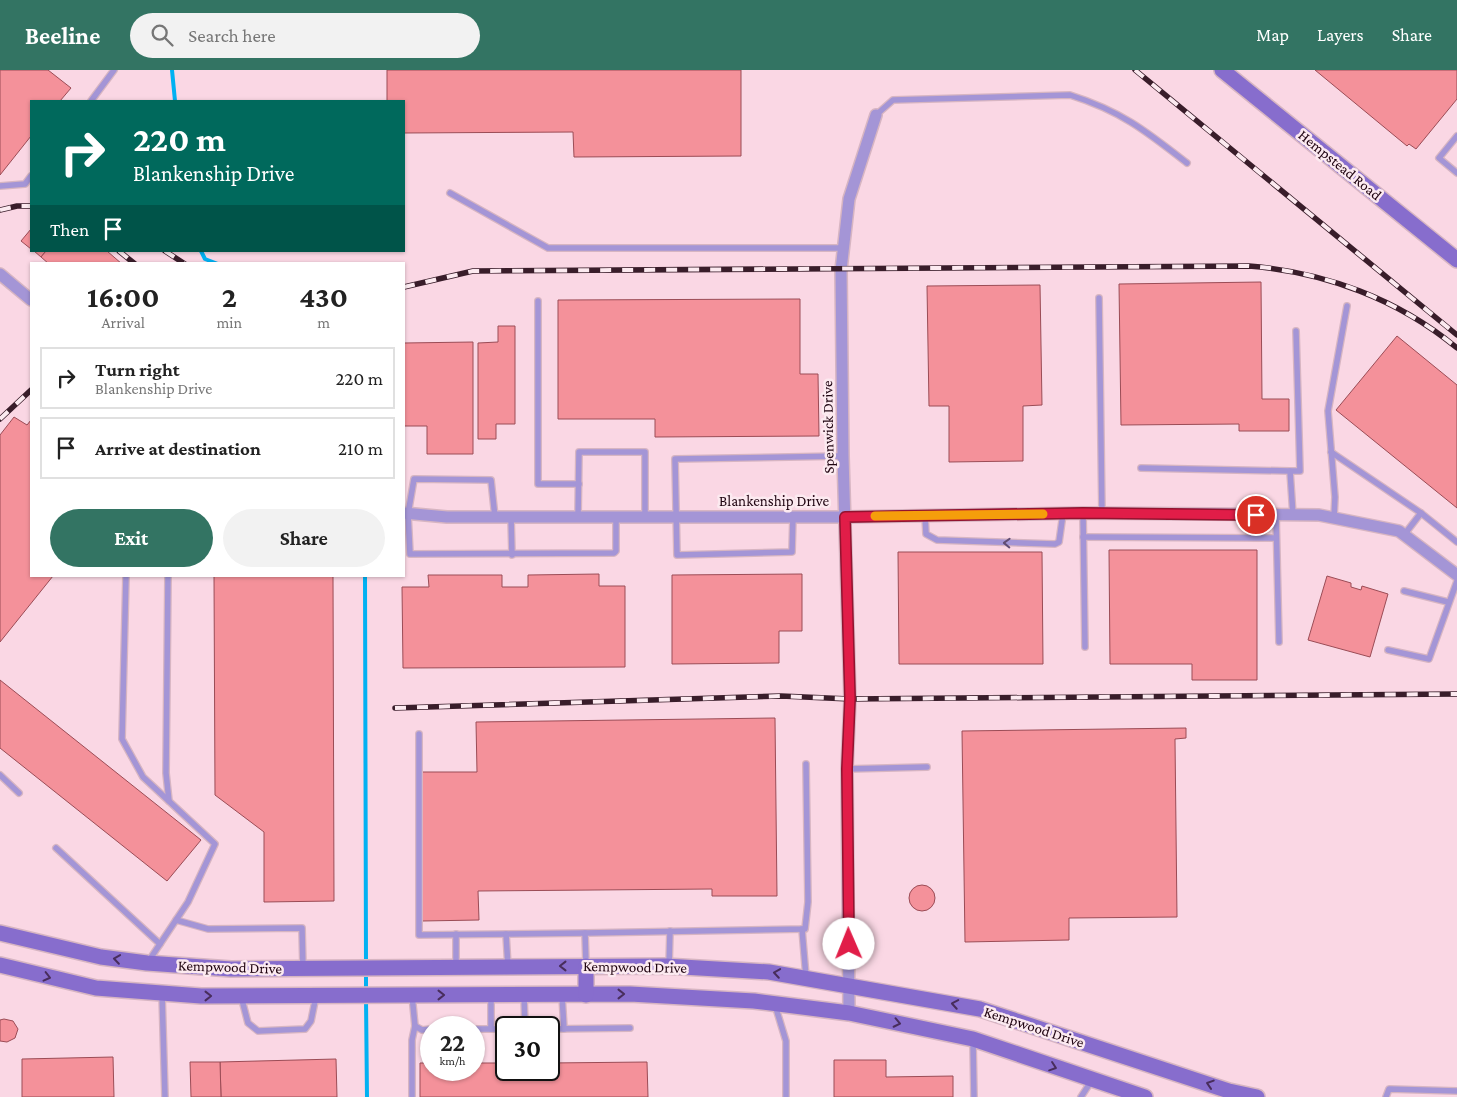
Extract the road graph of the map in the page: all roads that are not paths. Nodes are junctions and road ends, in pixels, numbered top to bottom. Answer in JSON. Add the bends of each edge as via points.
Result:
{"nodes":[{"id":1,"x":114,"y":70,"type":"edge"},
{"id":2,"x":1222,"y":70,"type":"edge"},
{"id":3,"x":92,"y":100,"type":"edge"},
{"id":4,"x":876,"y":115,"type":"joint"},
{"id":5,"x":1457,"y":136,"type":"edge"},
{"id":6,"x":1187,"y":163,"type":"dead end"},
{"id":7,"x":1457,"y":173,"type":"edge"},
{"id":8,"x":30,"y":178,"type":"edge"},
{"id":9,"x":0,"y":186,"type":"edge"},
{"id":10,"x":450,"y":193,"type":"dead end"},
{"id":11,"x":844,"y":248,"type":"junction"},
{"id":12,"x":1457,"y":260,"type":"edge"},
{"id":13,"x":0,"y":274,"type":"edge"},
{"id":14,"x":1099,"y":298,"type":"dead end"},
{"id":15,"x":30,"y":299,"type":"edge"},
{"id":16,"x":538,"y":301,"type":"dead end"},
{"id":17,"x":1347,"y":306,"type":"dead end"},
{"id":18,"x":1296,"y":331,"type":"dead end"},
{"id":19,"x":1332,"y":452,"type":"junction"},
{"id":20,"x":843,"y":456,"type":"junction"},
{"id":21,"x":1141,"y":468,"type":"dead end"},
{"id":22,"x":1290,"y":471,"type":"junction"},
{"id":23,"x":579,"y":484,"type":"junction"},
{"id":24,"x":406,"y":513,"type":"edge"},
{"id":25,"x":1083,"y":513,"type":"junction"},
{"id":26,"x":1421,"y":513,"type":"junction"},
{"id":27,"x":1063,"y":514,"type":"junction"},
{"id":28,"x":1102,"y":514,"type":"junction"},
{"id":29,"x":1276,"y":515,"type":"junction"},
{"id":30,"x":1293,"y":515,"type":"junction"},
{"id":31,"x":495,"y":516,"type":"junction"},
{"id":32,"x":676,"y":516,"type":"junction"},
{"id":33,"x":793,"y":516,"type":"junction"},
{"id":34,"x":925,"y":516,"type":"junction"},
{"id":35,"x":511,"y":517,"type":"junction"},
{"id":36,"x":578,"y":517,"type":"junction"},
{"id":37,"x":616,"y":517,"type":"junction"},
{"id":38,"x":645,"y":517,"type":"junction"},
{"id":39,"x":845,"y":517,"type":"junction"},
{"id":40,"x":1334,"y":518,"type":"junction"},
{"id":41,"x":1404,"y":535,"type":"junction"},
{"id":42,"x":1083,"y":537,"type":"junction"},
{"id":43,"x":1276,"y":538,"type":"junction"},
{"id":44,"x":1457,"y":542,"type":"edge"},
{"id":45,"x":512,"y":555,"type":"junction"},
{"id":46,"x":1457,"y":575,"type":"edge"},
{"id":47,"x":126,"y":577,"type":"edge"},
{"id":48,"x":168,"y":577,"type":"edge"},
{"id":49,"x":1457,"y":582,"type":"edge"},
{"id":50,"x":1404,"y":591,"type":"dead end"},
{"id":51,"x":1448,"y":602,"type":"junction"},
{"id":52,"x":1278,"y":642,"type":"dead end"},
{"id":53,"x":1085,"y":647,"type":"dead end"},
{"id":54,"x":1388,"y":650,"type":"dead end"},
{"id":55,"x":419,"y":734,"type":"dead end"},
{"id":56,"x":806,"y":764,"type":"dead end"},
{"id":57,"x":927,"y":767,"type":"dead end"},
{"id":58,"x":847,"y":769,"type":"junction"},
{"id":59,"x":0,"y":775,"type":"edge"},
{"id":60,"x":19,"y":793,"type":"dead end"},
{"id":61,"x":169,"y":801,"type":"junction"},
{"id":62,"x":56,"y":848,"type":"dead end"},
{"id":63,"x":176,"y":920,"type":"junction"},
{"id":64,"x":802,"y":929,"type":"junction"},
{"id":65,"x":670,"y":931,"type":"junction"},
{"id":66,"x":586,"y":933,"type":"junction"},
{"id":67,"x":0,"y":934,"type":"edge"},
{"id":68,"x":456,"y":934,"type":"junction"},
{"id":69,"x":506,"y":934,"type":"junction"},
{"id":70,"x":160,"y":944,"type":"junction"},
{"id":71,"x":147,"y":963,"type":"junction"},
{"id":72,"x":0,"y":965,"type":"edge"},
{"id":73,"x":586,"y":966,"type":"junction"},
{"id":74,"x":669,"y":966,"type":"junction"},
{"id":75,"x":456,"y":967,"type":"junction"},
{"id":76,"x":508,"y":967,"type":"junction"},
{"id":77,"x":303,"y":968,"type":"junction"},
{"id":78,"x":806,"y":977,"type":"junction"},
{"id":79,"x":849,"y":985,"type":"junction"},
{"id":80,"x":162,"y":993,"type":"junction"},
{"id":81,"x":586,"y":994,"type":"junction"},
{"id":82,"x":412,"y":995,"type":"junction"},
{"id":83,"x":491,"y":995,"type":"junction"},
{"id":84,"x":524,"y":995,"type":"junction"},
{"id":85,"x":562,"y":995,"type":"junction"},
{"id":86,"x":241,"y":996,"type":"junction"},
{"id":87,"x":310,"y":996,"type":"junction"},
{"id":88,"x":774,"y":1003,"type":"junction"},
{"id":89,"x":849,"y":1013,"type":"junction"},
{"id":90,"x":525,"y":1016,"type":"edge"},
{"id":91,"x":415,"y":1026,"type":"junction"},
{"id":92,"x":630,"y":1028,"type":"dead end"},
{"id":93,"x":420,"y":1029,"type":"edge"},
{"id":94,"x":485,"y":1029,"type":"edge"},
{"id":95,"x":491,"y":1029,"type":"junction"},
{"id":96,"x":495,"y":1029,"type":"edge"},
{"id":97,"x":560,"y":1029,"type":"edge"},
{"id":98,"x":564,"y":1029,"type":"junction"},
{"id":99,"x":973,"y":1039,"type":"junction"},
{"id":100,"x":1092,"y":1080,"type":"junction"},
{"id":101,"x":1457,"y":1090,"type":"edge"},
{"id":102,"x":165,"y":1097,"type":"edge"},
{"id":103,"x":412,"y":1097,"type":"edge"},
{"id":104,"x":786,"y":1097,"type":"edge"},
{"id":105,"x":974,"y":1097,"type":"edge"},
{"id":106,"x":1081,"y":1097,"type":"edge"},
{"id":107,"x":1145,"y":1097,"type":"edge"},
{"id":108,"x":1257,"y":1097,"type":"edge"},
{"id":109,"x":1386,"y":1097,"type":"edge"}],
"edges":[{"from":1,"to":3,"type":"lane"},
{"from":2,"to":12,"type":"main road","name":"Hempstead Road"},
{"from":4,"to":6,"type":"lane","via":[[893,100],[1070,95],[1097,103],[1137,124]]},
{"from":4,"to":11,"type":"street","name":"Spenwick Drive","via":[[849,199]]},
{"from":5,"to":7,"type":"lane","via":[[1439,158]]},
{"from":8,"to":9,"type":"lane","via":[[26,184]]},
{"from":10,"to":11,"type":"lane","via":[[548,248]]},
{"from":11,"to":20,"type":"street","name":"Spenwick Drive","via":[[841,270]]},
{"from":13,"to":15,"type":"street"},
{"from":14,"to":28,"type":"lane"},
{"from":16,"to":23,"type":"lane","via":[[538,484]]},
{"from":17,"to":19,"type":"lane","via":[[1328,411]]},
{"from":18,"to":22,"type":"lane","via":[[1300,471]]},
{"from":19,"to":26,"type":"lane"},
{"from":19,"to":40,"type":"lane"},
{"from":20,"to":32,"type":"lane","via":[[675,459]]},
{"from":20,"to":39,"type":"street","name":"Spenwick Drive"},
{"from":21,"to":22,"type":"lane"},
{"from":22,"to":30,"type":"lane"},
{"from":23,"to":36,"type":"lane"},
{"from":23,"to":38,"type":"lane","via":[[580,452],[645,452]]},
{"from":24,"to":31,"type":"street","name":"Blankenship Drive","via":[[447,517]]},
{"from":24,"to":31,"type":"lane","via":[[414,479],[492,480]]},
{"from":24,"to":45,"type":"lane","via":[[411,555]]},
{"from":25,"to":27,"type":"street","name":"Blankenship Drive"},
{"from":25,"to":28,"type":"street","name":"Blankenship Drive"},
{"from":25,"to":42,"type":"lane"},
{"from":26,"to":41,"type":"lane"},
{"from":26,"to":44,"type":"lane"},
{"from":27,"to":34,"type":"street","name":"Blankenship Drive"},
{"from":27,"to":34,"type":"lane","one_way":true,"via":[[1059,542],[1055,544],[937,540],[926,534]]},
{"from":28,"to":29,"type":"street","name":"Blankenship Drive"},
{"from":29,"to":30,"type":"street","name":"Blankenship Drive"},
{"from":29,"to":43,"type":"lane"},
{"from":30,"to":40,"type":"street","name":"Blankenship Drive"},
{"from":31,"to":35,"type":"street","name":"Blankenship Drive"},
{"from":32,"to":33,"type":"street","name":"Blankenship Drive"},
{"from":32,"to":33,"type":"lane","via":[[677,554],[792,552]]},
{"from":32,"to":38,"type":"street","name":"Blankenship Drive"},
{"from":33,"to":39,"type":"street","name":"Blankenship Drive"},
{"from":34,"to":39,"type":"street","name":"Blankenship Drive"},
{"from":35,"to":36,"type":"street","name":"Blankenship Drive"},
{"from":35,"to":45,"type":"lane"},
{"from":36,"to":37,"type":"street","name":"Blankenship Drive"},
{"from":37,"to":38,"type":"street","name":"Blankenship Drive"},
{"from":37,"to":45,"type":"lane","via":[[614,553]]},
{"from":39,"to":58,"type":"street","name":"Spenwick Drive","via":[[850,698]]},
{"from":40,"to":41,"type":"street","name":"Blankenship Drive","via":[[1399,531]]},
{"from":41,"to":46,"type":"street","name":"Blankenship Drive"},
{"from":42,"to":43,"type":"lane"},
{"from":42,"to":53,"type":"lane"},
{"from":43,"to":52,"type":"lane"},
{"from":47,"to":61,"type":"lane","via":[[122,739],[143,777]]},
{"from":48,"to":61,"type":"lane","via":[[166,773]]},
{"from":49,"to":51,"type":"lane"},
{"from":50,"to":51,"type":"lane"},
{"from":51,"to":54,"type":"lane","via":[[1429,659]]},
{"from":55,"to":68,"type":"lane","via":[[419,935]]},
{"from":56,"to":64,"type":"lane","via":[[808,902],[805,929]]},
{"from":57,"to":58,"type":"lane"},
{"from":58,"to":79,"type":"street","name":"Spenwick Drive"},
{"from":59,"to":60,"type":"lane"},
{"from":61,"to":63,"type":"lane","via":[[215,844]]},
{"from":62,"to":70,"type":"lane"},
{"from":63,"to":70,"type":"lane"},
{"from":63,"to":77,"type":"lane","via":[[208,929],[302,928]]},
{"from":64,"to":65,"type":"lane"},
{"from":64,"to":78,"type":"lane"},
{"from":65,"to":66,"type":"lane"},
{"from":65,"to":74,"type":"lane"},
{"from":66,"to":69,"type":"lane"},
{"from":66,"to":73,"type":"lane"},
{"from":71,"to":67,"type":"main road","name":"Kempwood Drive","one_way":true,"via":[[100,957]]},
{"from":68,"to":69,"type":"lane"},
{"from":68,"to":75,"type":"lane"},
{"from":69,"to":76,"type":"lane"},
{"from":70,"to":71,"type":"lane"},
{"from":71,"to":77,"type":"main road","name":"Kempwood Drive","via":[[231,969]]},
{"from":72,"to":80,"type":"main road","name":"Kempwood Drive","one_way":true,"via":[[96,988]]},
{"from":73,"to":74,"type":"main road","name":"Kempwood Drive"},
{"from":73,"to":76,"type":"main road","name":"Kempwood Drive","one_way":true},
{"from":73,"to":81,"type":"main road"},
{"from":78,"to":74,"type":"main road","name":"Kempwood Drive","one_way":true},
{"from":75,"to":76,"type":"main road","name":"Kempwood Drive"},
{"from":75,"to":77,"type":"main road","name":"Kempwood Drive"},
{"from":77,"to":87,"type":"main road"},
{"from":78,"to":79,"type":"main road","name":"Kempwood Drive"},
{"from":79,"to":89,"type":"street","name":"Spenwick Drive"},
{"from":108,"to":79,"type":"main road","name":"Kempwood Drive","one_way":true,"via":[[1220,1088],[980,1009]]},
{"from":80,"to":86,"type":"main road","name":"Kempwood Drive","one_way":true},
{"from":80,"to":102,"type":"lane"},
{"from":81,"to":85,"type":"main road","name":"Kempwood Drive"},
{"from":81,"to":88,"type":"main road","name":"Kempwood Drive","one_way":true},
{"from":82,"to":83,"type":"main road","name":"Kempwood Drive","one_way":true},
{"from":82,"to":87,"type":"main road","name":"Kempwood Drive"},
{"from":82,"to":91,"type":"lane"},
{"from":83,"to":84,"type":"main road","name":"Kempwood Drive"},
{"from":83,"to":95,"type":"lane"},
{"from":84,"to":85,"type":"main road","name":"Kempwood Drive"},
{"from":84,"to":90,"type":"lane"},
{"from":85,"to":98,"type":"lane"},
{"from":86,"to":87,"type":"main road","name":"Kempwood Drive"},
{"from":86,"to":87,"type":"lane","via":[[248,1023],[258,1031],[305,1029],[310,1021]]},
{"from":88,"to":89,"type":"main road","name":"Kempwood Drive"},
{"from":88,"to":104,"type":"lane","via":[[786,1041]]},
{"from":89,"to":99,"type":"main road","name":"Kempwood Drive","one_way":true},
{"from":91,"to":93,"type":"lane"},
{"from":91,"to":103,"type":"lane"},
{"from":92,"to":98,"type":"lane"},
{"from":94,"to":95,"type":"lane"},
{"from":95,"to":96,"type":"lane"},
{"from":97,"to":98,"type":"lane"},
{"from":99,"to":100,"type":"main road","name":"Kempwood Drive","one_way":true},
{"from":99,"to":105,"type":"lane"},
{"from":100,"to":106,"type":"lane"},
{"from":100,"to":107,"type":"main road","name":"Kempwood Drive"},
{"from":101,"to":109,"type":"lane","via":[[1389,1089]]}]}
